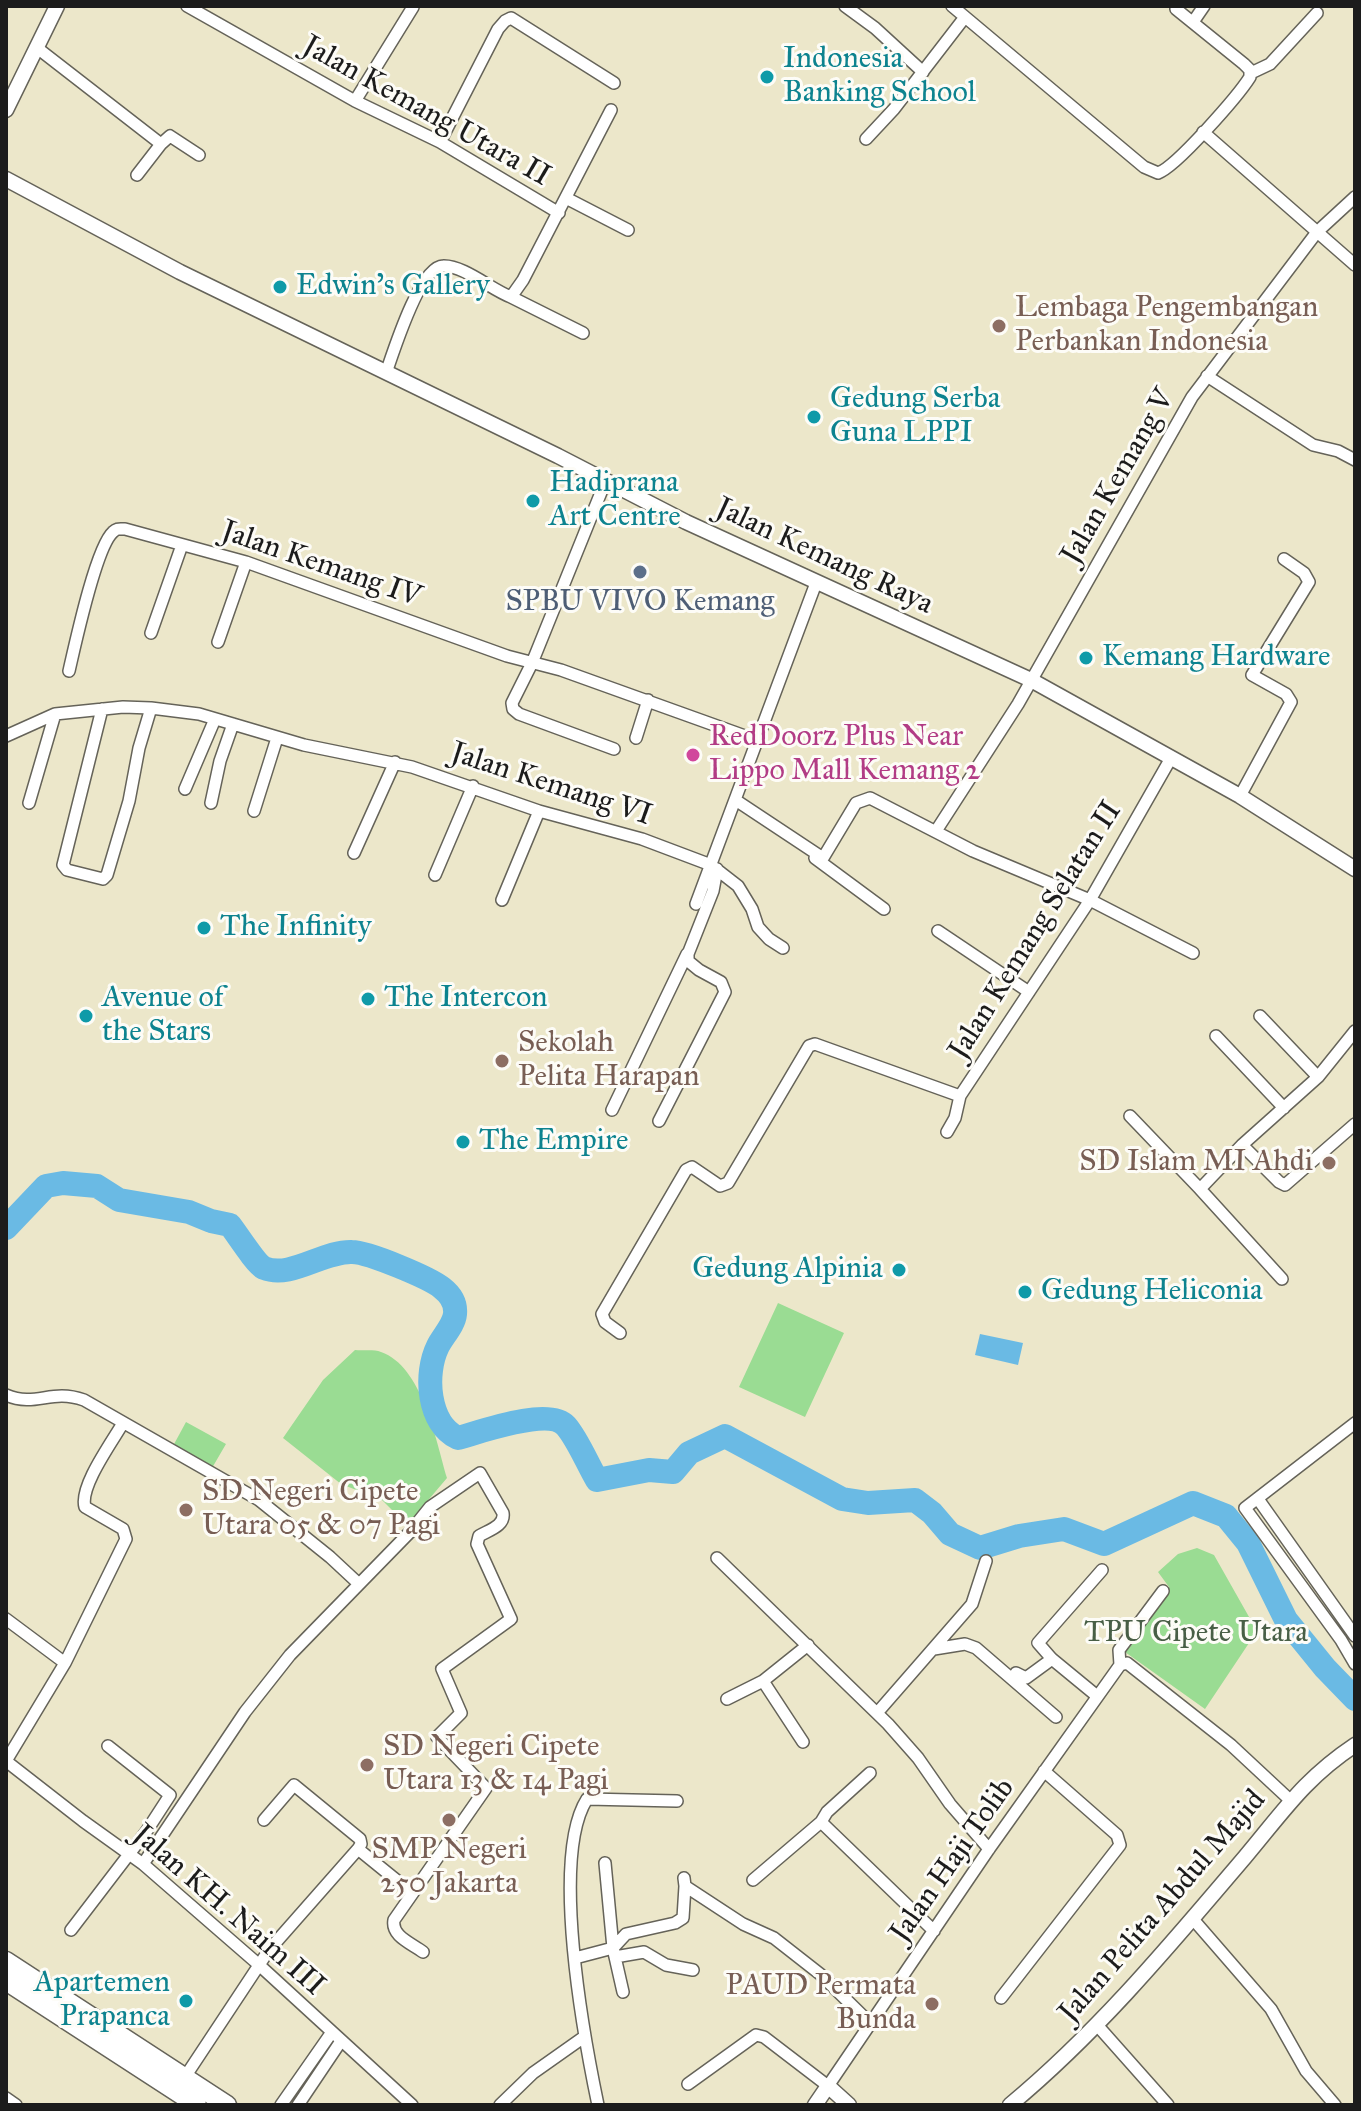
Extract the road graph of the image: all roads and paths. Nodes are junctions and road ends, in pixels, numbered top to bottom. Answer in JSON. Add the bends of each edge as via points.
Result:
{"nodes":[{"id":1,"x":57,"y":6,"type":"edge"},
{"id":2,"x":187,"y":6,"type":"edge"},
{"id":3,"x":845,"y":6,"type":"edge"},
{"id":4,"x":952,"y":6,"type":"edge"},
{"id":5,"x":1204,"y":6,"type":"edge"},
{"id":6,"x":413,"y":7,"type":"edge"},
{"id":7,"x":1176,"y":9,"type":"dead end"},
{"id":8,"x":1317,"y":13,"type":"dead end"},
{"id":9,"x":965,"y":17,"type":"junction"},
{"id":10,"x":1193,"y":22,"type":"junction"},
{"id":11,"x":36,"y":47,"type":"junction"},
{"id":12,"x":923,"y":72,"type":"junction"},
{"id":13,"x":1251,"y":73,"type":"junction"},
{"id":14,"x":614,"y":83,"type":"dead end"},
{"id":15,"x":355,"y":101,"type":"junction"},
{"id":16,"x":6,"y":110,"type":"edge"},
{"id":17,"x":611,"y":110,"type":"dead end"},
{"id":18,"x":1203,"y":132,"type":"junction"},
{"id":19,"x":866,"y":139,"type":"dead end"},
{"id":20,"x":440,"y":142,"type":"junction"},
{"id":21,"x":161,"y":144,"type":"junction"},
{"id":22,"x":199,"y":155,"type":"dead end"},
{"id":23,"x":137,"y":175,"type":"dead end"},
{"id":24,"x":6,"y":179,"type":"edge"},
{"id":25,"x":1355,"y":197,"type":"edge"},
{"id":26,"x":566,"y":198,"type":"junction"},
{"id":27,"x":559,"y":213,"type":"junction"},
{"id":28,"x":628,"y":230,"type":"dead end"},
{"id":29,"x":1317,"y":232,"type":"junction"},
{"id":30,"x":1355,"y":265,"type":"edge"},
{"id":31,"x":511,"y":297,"type":"junction"},
{"id":32,"x":583,"y":333,"type":"dead end"},
{"id":33,"x":386,"y":373,"type":"junction"},
{"id":34,"x":1207,"y":376,"type":"junction"},
{"id":35,"x":1355,"y":460,"type":"edge"},
{"id":36,"x":606,"y":480,"type":"junction"},
{"id":37,"x":182,"y":545,"type":"junction"},
{"id":38,"x":1284,"y":559,"type":"dead end"},
{"id":39,"x":246,"y":562,"type":"junction"},
{"id":40,"x":816,"y":583,"type":"junction"},
{"id":41,"x":151,"y":633,"type":"dead end"},
{"id":42,"x":218,"y":642,"type":"dead end"},
{"id":43,"x":532,"y":663,"type":"junction"},
{"id":44,"x":69,"y":671,"type":"dead end"},
{"id":45,"x":1031,"y":680,"type":"junction"},
{"id":46,"x":648,"y":700,"type":"junction"},
{"id":47,"x":151,"y":708,"type":"junction"},
{"id":48,"x":102,"y":709,"type":"junction"},
{"id":49,"x":55,"y":714,"type":"junction"},
{"id":50,"x":215,"y":719,"type":"junction"},
{"id":51,"x":233,"y":724,"type":"junction"},
{"id":52,"x":6,"y":736,"type":"edge"},
{"id":53,"x":277,"y":738,"type":"junction"},
{"id":54,"x":636,"y":738,"type":"dead end"},
{"id":55,"x":756,"y":740,"type":"junction"},
{"id":56,"x":614,"y":749,"type":"dead end"},
{"id":57,"x":1171,"y":758,"type":"junction"},
{"id":58,"x":395,"y":762,"type":"junction"},
{"id":59,"x":473,"y":786,"type":"junction"},
{"id":60,"x":185,"y":789,"type":"dead end"},
{"id":61,"x":1240,"y":796,"type":"junction"},
{"id":62,"x":736,"y":802,"type":"junction"},
{"id":63,"x":29,"y":803,"type":"dead end"},
{"id":64,"x":211,"y":803,"type":"dead end"},
{"id":65,"x":254,"y":811,"type":"dead end"},
{"id":66,"x":539,"y":811,"type":"junction"},
{"id":67,"x":936,"y":831,"type":"junction"},
{"id":68,"x":354,"y":853,"type":"dead end"},
{"id":69,"x":1352,"y":861,"type":"edge"},
{"id":70,"x":714,"y":867,"type":"junction"},
{"id":71,"x":435,"y":875,"type":"dead end"},
{"id":72,"x":502,"y":900,"type":"dead end"},
{"id":73,"x":1090,"y":900,"type":"junction"},
{"id":74,"x":696,"y":904,"type":"dead end"},
{"id":75,"x":884,"y":909,"type":"dead end"},
{"id":76,"x":938,"y":931,"type":"dead end"},
{"id":77,"x":783,"y":948,"type":"dead end"},
{"id":78,"x":1193,"y":953,"type":"dead end"},
{"id":79,"x":688,"y":954,"type":"junction"},
{"id":80,"x":1029,"y":992,"type":"junction"},
{"id":81,"x":1260,"y":1016,"type":"dead end"},
{"id":82,"x":1355,"y":1031,"type":"edge"},
{"id":83,"x":1216,"y":1036,"type":"dead end"},
{"id":84,"x":1318,"y":1077,"type":"junction"},
{"id":85,"x":960,"y":1096,"type":"junction"},
{"id":86,"x":1284,"y":1108,"type":"junction"},
{"id":87,"x":612,"y":1110,"type":"dead end"},
{"id":88,"x":1130,"y":1116,"type":"dead end"},
{"id":89,"x":659,"y":1121,"type":"dead end"},
{"id":90,"x":1355,"y":1124,"type":"edge"},
{"id":91,"x":947,"y":1132,"type":"dead end"},
{"id":92,"x":1242,"y":1145,"type":"junction"},
{"id":93,"x":1200,"y":1189,"type":"junction"},
{"id":94,"x":1282,"y":1279,"type":"dead end"},
{"id":95,"x":620,"y":1333,"type":"dead end"},
{"id":96,"x":6,"y":1395,"type":"edge"},
{"id":97,"x":123,"y":1423,"type":"junction"},
{"id":98,"x":1355,"y":1423,"type":"edge"},
{"id":99,"x":1258,"y":1499,"type":"junction"},
{"id":100,"x":717,"y":1558,"type":"dead end"},
{"id":101,"x":986,"y":1561,"type":"dead end"},
{"id":102,"x":1102,"y":1570,"type":"dead end"},
{"id":103,"x":359,"y":1584,"type":"junction"},
{"id":104,"x":1163,"y":1591,"type":"dead end"},
{"id":105,"x":6,"y":1619,"type":"edge"},
{"id":106,"x":1354,"y":1633,"type":"edge"},
{"id":107,"x":1341,"y":1640,"type":"junction"},
{"id":108,"x":808,"y":1645,"type":"junction"},
{"id":109,"x":934,"y":1649,"type":"junction"},
{"id":110,"x":1052,"y":1659,"type":"junction"},
{"id":111,"x":65,"y":1663,"type":"junction"},
{"id":112,"x":1355,"y":1664,"type":"edge"},
{"id":113,"x":1120,"y":1665,"type":"junction"},
{"id":114,"x":1016,"y":1673,"type":"dead end"},
{"id":115,"x":763,"y":1681,"type":"junction"},
{"id":116,"x":1097,"y":1696,"type":"junction"},
{"id":117,"x":727,"y":1699,"type":"dead end"},
{"id":118,"x":877,"y":1713,"type":"junction"},
{"id":119,"x":1056,"y":1717,"type":"dead end"},
{"id":120,"x":803,"y":1742,"type":"dead end"},
{"id":121,"x":1355,"y":1745,"type":"edge"},
{"id":122,"x":108,"y":1746,"type":"dead end"},
{"id":123,"x":6,"y":1761,"type":"edge"},
{"id":124,"x":1044,"y":1771,"type":"junction"},
{"id":125,"x":870,"y":1773,"type":"dead end"},
{"id":126,"x":1290,"y":1800,"type":"junction"},
{"id":127,"x":677,"y":1801,"type":"dead end"},
{"id":128,"x":264,"y":1820,"type":"dead end"},
{"id":129,"x":821,"y":1822,"type":"junction"},
{"id":130,"x":358,"y":1849,"type":"junction"},
{"id":131,"x":989,"y":1849,"type":"junction"},
{"id":132,"x":128,"y":1855,"type":"junction"},
{"id":133,"x":605,"y":1863,"type":"dead end"},
{"id":134,"x":143,"y":1864,"type":"junction"},
{"id":135,"x":753,"y":1880,"type":"dead end"},
{"id":136,"x":411,"y":1892,"type":"junction"},
{"id":137,"x":1192,"y":1918,"type":"junction"},
{"id":138,"x":71,"y":1930,"type":"dead end"},
{"id":139,"x":934,"y":1931,"type":"junction"},
{"id":140,"x":423,"y":1952,"type":"dead end"},
{"id":141,"x":614,"y":1953,"type":"junction"},
{"id":142,"x":575,"y":1958,"type":"junction"},
{"id":143,"x":6,"y":1961,"type":"edge"},
{"id":144,"x":258,"y":1964,"type":"junction"},
{"id":145,"x":6,"y":1969,"type":"edge"},
{"id":146,"x":693,"y":1970,"type":"dead end"},
{"id":147,"x":6,"y":1981,"type":"edge"},
{"id":148,"x":6,"y":1990,"type":"edge"},
{"id":149,"x":623,"y":1992,"type":"dead end"},
{"id":150,"x":1001,"y":1998,"type":"dead end"},
{"id":151,"x":871,"y":2024,"type":"junction"},
{"id":152,"x":1097,"y":2025,"type":"junction"},
{"id":153,"x":332,"y":2032,"type":"junction"},
{"id":154,"x":584,"y":2037,"type":"junction"},
{"id":155,"x":341,"y":2041,"type":"junction"},
{"id":156,"x":185,"y":2077,"type":"junction"},
{"id":157,"x":688,"y":2084,"type":"dead end"},
{"id":158,"x":828,"y":2086,"type":"junction"},
{"id":159,"x":6,"y":2098,"type":"edge"},
{"id":160,"x":178,"y":2104,"type":"edge"},
{"id":161,"x":16,"y":2105,"type":"edge"},
{"id":162,"x":197,"y":2105,"type":"edge"},
{"id":163,"x":216,"y":2105,"type":"edge"},
{"id":164,"x":227,"y":2105,"type":"edge"},
{"id":165,"x":281,"y":2105,"type":"edge"},
{"id":166,"x":298,"y":2105,"type":"edge"},
{"id":167,"x":412,"y":2105,"type":"edge"},
{"id":168,"x":500,"y":2105,"type":"edge"},
{"id":169,"x":598,"y":2105,"type":"edge"},
{"id":170,"x":815,"y":2105,"type":"edge"},
{"id":171,"x":849,"y":2105,"type":"edge"},
{"id":172,"x":1010,"y":2105,"type":"edge"},
{"id":173,"x":1168,"y":2105,"type":"edge"},
{"id":174,"x":1335,"y":2105,"type":"edge"}],
"edges":[{"from":1,"to":11,"type":"street"},
{"from":2,"to":15,"type":"street","name":"Jalan Kemang Utara II"},
{"from":3,"to":12,"type":"street"},
{"from":4,"to":9,"type":"street"},
{"from":5,"to":10,"type":"street"},
{"from":6,"to":15,"type":"street"},
{"from":7,"to":10,"type":"street"},
{"from":8,"to":13,"type":"street","via":[[1270,64]]},
{"from":9,"to":12,"type":"street"},
{"from":9,"to":18,"type":"street","via":[[1148,170],[1168,168]]},
{"from":10,"to":13,"type":"street"},
{"from":11,"to":16,"type":"street"},
{"from":11,"to":21,"type":"street"},
{"from":12,"to":19,"type":"street"},
{"from":13,"to":18,"type":"street"},
{"from":14,"to":20,"type":"street","via":[[511,18],[498,29]]},
{"from":15,"to":20,"type":"street","name":"Jalan Kemang Utara II"},
{"from":17,"to":26,"type":"street"},
{"from":18,"to":29,"type":"street"},
{"from":20,"to":27,"type":"street","name":"Jalan Kemang Utara II"},
{"from":21,"to":22,"type":"street","via":[[170,136]]},
{"from":21,"to":23,"type":"street"},
{"from":24,"to":33,"type":"street","name":"Jalan Kemang Raya"},
{"from":25,"to":29,"type":"street","name":"Jalan Kemang V"},
{"from":26,"to":27,"type":"street"},
{"from":26,"to":28,"type":"street"},
{"from":27,"to":31,"type":"street"},
{"from":29,"to":30,"type":"street"},
{"from":29,"to":34,"type":"street","name":"Jalan Kemang V"},
{"from":31,"to":32,"type":"street"},
{"from":31,"to":33,"type":"street","via":[[455,268],[436,267],[408,313]]},
{"from":33,"to":36,"type":"street","name":"Jalan Kemang Raya"},
{"from":34,"to":35,"type":"street","via":[[1313,445]]},
{"from":34,"to":45,"type":"street","name":"Jalan Kemang V"},
{"from":36,"to":40,"type":"street","name":"Jalan Kemang Raya"},
{"from":36,"to":43,"type":"street"},
{"from":37,"to":39,"type":"street","name":"Jalan Kemang IV"},
{"from":37,"to":41,"type":"street","name":"Jalan Kemang IV"},
{"from":37,"to":44,"type":"street","via":[[125,529],[110,534],[93,576]]},
{"from":38,"to":61,"type":"street","via":[[1309,582],[1252,675],[1291,702]]},
{"from":39,"to":42,"type":"street"},
{"from":39,"to":43,"type":"street","name":"Jalan Kemang IV"},
{"from":40,"to":45,"type":"street","name":"Jalan Kemang Raya"},
{"from":40,"to":55,"type":"street"},
{"from":43,"to":46,"type":"street","name":"Jalan Kemang IV"},
{"from":43,"to":56,"type":"street","via":[[513,709]]},
{"from":45,"to":57,"type":"street","name":"Jalan Kemang Raya"},
{"from":45,"to":67,"type":"street","name":"Jalan Kemang V"},
{"from":46,"to":54,"type":"street"},
{"from":46,"to":55,"type":"street","name":"Jalan Kemang IV"},
{"from":47,"to":48,"type":"street","name":"Jalan Kemang VI"},
{"from":47,"to":48,"type":"street","via":[[103,879],[63,865]]},
{"from":47,"to":50,"type":"street","name":"Jalan Kemang VI"},
{"from":48,"to":49,"type":"street","name":"Jalan Kemang VI"},
{"from":49,"to":52,"type":"street","name":"Jalan Kemang VI"},
{"from":49,"to":63,"type":"street"},
{"from":50,"to":51,"type":"street","name":"Jalan Kemang VI"},
{"from":50,"to":60,"type":"street"},
{"from":51,"to":53,"type":"street","name":"Jalan Kemang VI"},
{"from":51,"to":64,"type":"street"},
{"from":53,"to":58,"type":"street","name":"Jalan Kemang VI"},
{"from":53,"to":65,"type":"street"},
{"from":55,"to":62,"type":"street"},
{"from":57,"to":61,"type":"street","name":"Jalan Kemang Raya"},
{"from":57,"to":73,"type":"street","name":"Jalan Kemang Selatan II"},
{"from":58,"to":59,"type":"street","name":"Jalan Kemang VI"},
{"from":58,"to":68,"type":"street"},
{"from":59,"to":66,"type":"street","name":"Jalan Kemang VI"},
{"from":59,"to":71,"type":"street"},
{"from":61,"to":69,"type":"street","name":"Jalan Kemang Raya"},
{"from":62,"to":67,"type":"street","via":[[823,858],[856,803],[870,798]]},
{"from":62,"to":70,"type":"street"},
{"from":62,"to":75,"type":"street"},
{"from":66,"to":70,"type":"street","name":"Jalan Kemang VI","via":[[642,839]]},
{"from":66,"to":72,"type":"street"},
{"from":67,"to":73,"type":"street"},
{"from":70,"to":74,"type":"street"},
{"from":70,"to":77,"type":"street","via":[[738,886],[758,927]]},
{"from":70,"to":79,"type":"street","via":[[713,891]]},
{"from":73,"to":78,"type":"street"},
{"from":73,"to":80,"type":"street","name":"Jalan Kemang Selatan II"},
{"from":76,"to":80,"type":"street"},
{"from":79,"to":87,"type":"street"},
{"from":79,"to":89,"type":"street","via":[[690,965],[721,982],[725,992]]},
{"from":80,"to":85,"type":"street","name":"Jalan Kemang Selatan II"},
{"from":81,"to":84,"type":"street"},
{"from":82,"to":84,"type":"street"},
{"from":83,"to":86,"type":"street"},
{"from":84,"to":86,"type":"street"},
{"from":85,"to":91,"type":"street"},
{"from":85,"to":95,"type":"street","name":"Jalan Kemang Selatan II","via":[[809,1046],[728,1183],[720,1186],[692,1167],[686,1170],[602,1314]]},
{"from":86,"to":92,"type":"street"},
{"from":88,"to":93,"type":"street"},
{"from":90,"to":92,"type":"street","via":[[1289,1184],[1279,1182]]},
{"from":92,"to":93,"type":"street"},
{"from":93,"to":94,"type":"street"},
{"from":96,"to":97,"type":"street","via":[[26,1402],[54,1394],[73,1396]]},
{"from":97,"to":103,"type":"street","via":[[259,1500]]},
{"from":97,"to":111,"type":"street","via":[[83,1502],[123,1529],[126,1539]]},
{"from":98,"to":99,"type":"street"},
{"from":99,"to":106,"type":"street"},
{"from":99,"to":107,"type":"street","via":[[1245,1508]]},
{"from":100,"to":108,"type":"street"},
{"from":101,"to":109,"type":"street","via":[[972,1604]]},
{"from":102,"to":110,"type":"street","via":[[1038,1641]]},
{"from":103,"to":134,"type":"street","via":[[267,1683]]},
{"from":103,"to":136,"type":"street","via":[[430,1507],[477,1473],[483,1476],[504,1518],[479,1536],[477,1544],[511,1619],[442,1669],[461,1713],[437,1737],[486,1792]]},
{"from":104,"to":113,"type":"street","name":"Jalan Haji Tolib","via":[[1119,1650]]},
{"from":105,"to":111,"type":"street"},
{"from":106,"to":107,"type":"street"},
{"from":107,"to":112,"type":"street"},
{"from":108,"to":115,"type":"street"},
{"from":108,"to":118,"type":"street"},
{"from":109,"to":118,"type":"street"},
{"from":109,"to":119,"type":"street","via":[[973,1646]]},
{"from":110,"to":114,"type":"street","via":[[1026,1678]]},
{"from":110,"to":116,"type":"street"},
{"from":111,"to":123,"type":"street"},
{"from":113,"to":116,"type":"street","name":"Jalan Haji Tolib"},
{"from":113,"to":126,"type":"street","via":[[1127,1663],[1231,1745]]},
{"from":115,"to":117,"type":"street"},
{"from":115,"to":120,"type":"street"},
{"from":116,"to":124,"type":"street","name":"Jalan Haji Tolib"},
{"from":118,"to":131,"type":"street"},
{"from":121,"to":126,"type":"street","name":"Jalan Pelita Abdul Majid"},
{"from":122,"to":132,"type":"street","via":[[170,1793]]},
{"from":123,"to":132,"type":"street","name":"Jalan KH. Naim III"},
{"from":124,"to":131,"type":"street","name":"Jalan Haji Tolib"},
{"from":124,"to":150,"type":"street","via":[[1117,1835],[1120,1845]]},
{"from":125,"to":129,"type":"street"},
{"from":126,"to":137,"type":"street","name":"Jalan Pelita Abdul Majid"},
{"from":127,"to":142,"type":"street","via":[[587,1799],[573,1847]]},
{"from":128,"to":130,"type":"street","via":[[294,1785],[360,1839]]},
{"from":129,"to":135,"type":"street"},
{"from":129,"to":139,"type":"street"},
{"from":130,"to":136,"type":"street"},
{"from":130,"to":144,"type":"street"},
{"from":131,"to":139,"type":"street","name":"Jalan Haji Tolib"},
{"from":132,"to":134,"type":"street","name":"Jalan KH. Naim III"},
{"from":132,"to":138,"type":"street"},
{"from":133,"to":141,"type":"street"},
{"from":134,"to":144,"type":"street","name":"Jalan KH. Naim III"},
{"from":136,"to":140,"type":"street","via":[[392,1927]]},
{"from":137,"to":152,"type":"street","name":"Jalan Pelita Abdul Majid"},
{"from":137,"to":174,"type":"street","via":[[1271,2009],[1306,2071]]},
{"from":139,"to":151,"type":"street","name":"Jalan Haji Tolib"},
{"from":141,"to":142,"type":"street"},
{"from":141,"to":146,"type":"street","via":[[644,1952],[666,1965]]},
{"from":141,"to":149,"type":"street"},
{"from":141,"to":151,"type":"street","via":[[626,1934],[683,1918],[685,1882],[743,1924],[774,1938]]},
{"from":142,"to":154,"type":"street"},
{"from":143,"to":156,"type":"main road"},
{"from":144,"to":153,"type":"street","name":"Jalan KH. Naim III"},
{"from":144,"to":156,"type":"street"},
{"from":145,"to":163,"type":"main road"},
{"from":147,"to":162,"type":"main road"},
{"from":148,"to":160,"type":"main road"},
{"from":151,"to":158,"type":"street","name":"Jalan Haji Tolib"},
{"from":152,"to":172,"type":"street","name":"Jalan Pelita Abdul Majid"},
{"from":152,"to":173,"type":"street"},
{"from":153,"to":155,"type":"street","name":"Jalan KH. Naim III"},
{"from":153,"to":165,"type":"street"},
{"from":154,"to":168,"type":"street","via":[[533,2073]]},
{"from":154,"to":169,"type":"street"},
{"from":155,"to":166,"type":"street"},
{"from":155,"to":167,"type":"street","name":"Jalan KH. Naim III"},
{"from":156,"to":164,"type":"main road"},
{"from":157,"to":158,"type":"street","via":[[760,2035]]},
{"from":158,"to":170,"type":"street"},
{"from":158,"to":171,"type":"street"},
{"from":159,"to":161,"type":"street"}]}
